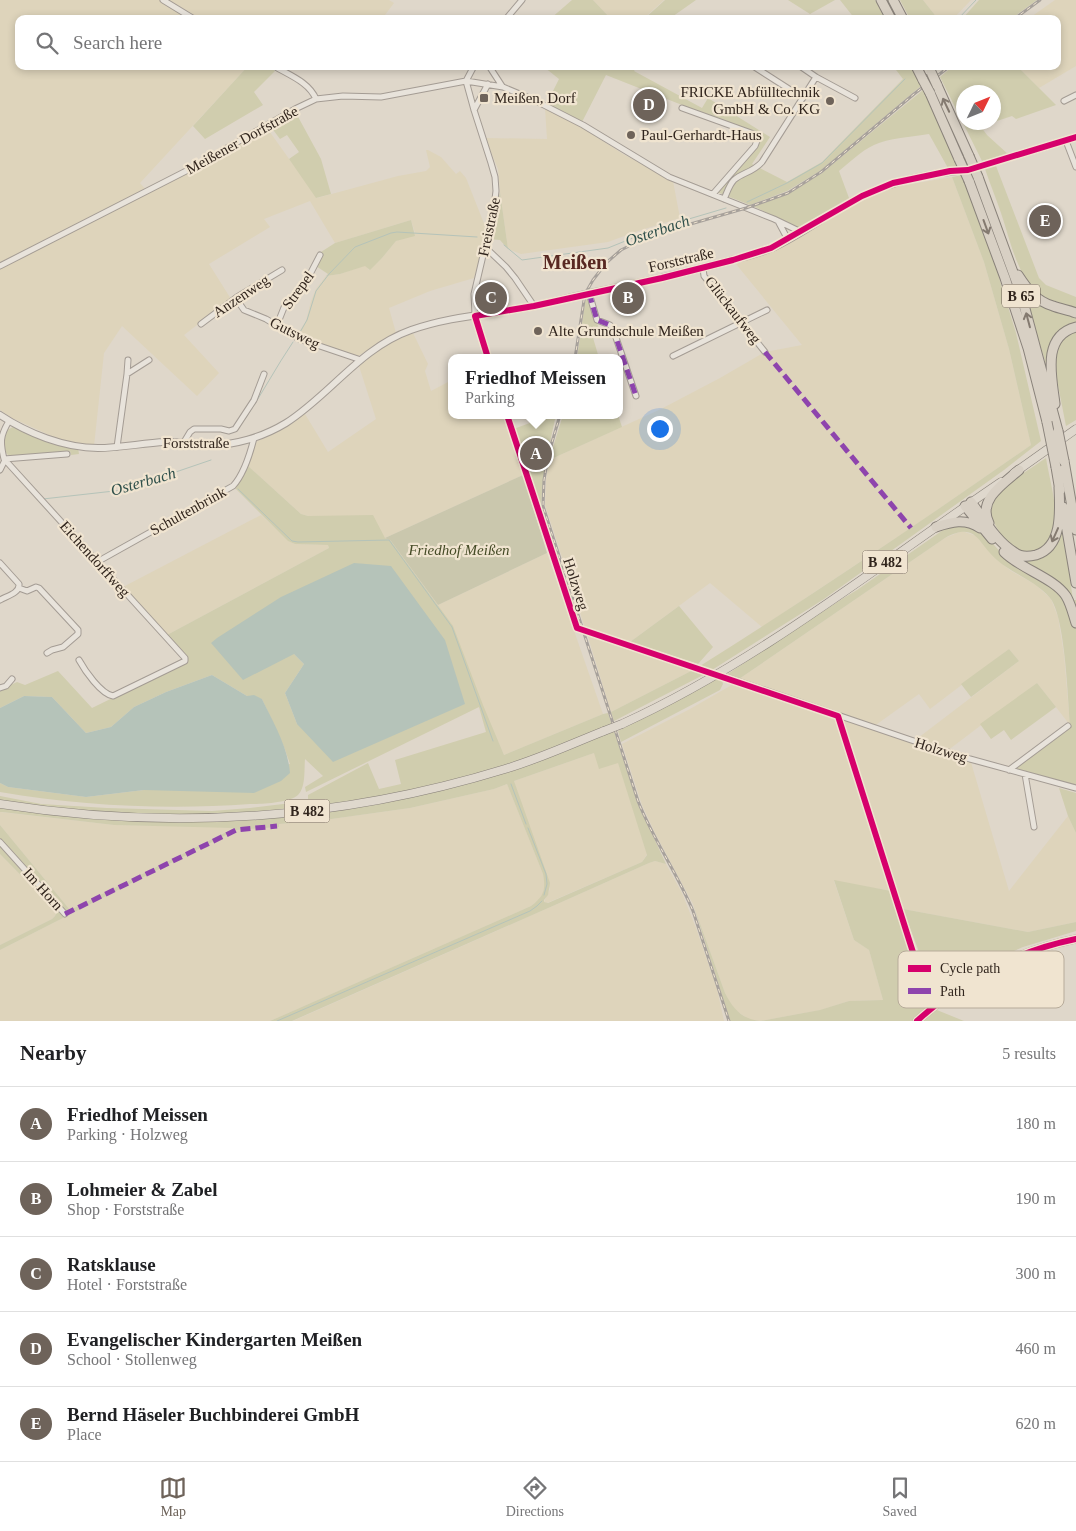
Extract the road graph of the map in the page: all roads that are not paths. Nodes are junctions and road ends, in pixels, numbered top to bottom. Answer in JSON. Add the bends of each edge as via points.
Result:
{"nodes":[{"id":1,"x":163,"y":0,"type":"edge"},
{"id":2,"x":522,"y":0,"type":"edge"},
{"id":3,"x":881,"y":0,"type":"edge"},
{"id":4,"x":892,"y":0,"type":"edge"},
{"id":5,"x":187,"y":15,"type":"edge"},
{"id":6,"x":509,"y":15,"type":"edge"},
{"id":7,"x":889,"y":15,"type":"edge"},
{"id":8,"x":901,"y":15,"type":"edge"},
{"id":9,"x":281,"y":70,"type":"edge"},
{"id":10,"x":472,"y":70,"type":"edge"},
{"id":11,"x":491,"y":70,"type":"edge"},
{"id":12,"x":759,"y":70,"type":"edge"},
{"id":13,"x":806,"y":70,"type":"edge"},
{"id":14,"x":918,"y":70,"type":"edge"},
{"id":15,"x":930,"y":70,"type":"edge"},
{"id":16,"x":816,"y":77,"type":"junction"},
{"id":17,"x":466,"y":81,"type":"junction"},
{"id":18,"x":488,"y":84,"type":"junction"},
{"id":19,"x":502,"y":87,"type":"junction"},
{"id":20,"x":1076,"y":95,"type":"edge"},
{"id":21,"x":803,"y":98,"type":"junction"},
{"id":22,"x":855,"y":98,"type":"dead end"},
{"id":23,"x":316,"y":99,"type":"junction"},
{"id":24,"x":1064,"y":101,"type":"dead end"},
{"id":25,"x":682,"y":108,"type":"dead end"},
{"id":26,"x":474,"y":110,"type":"junction"},
{"id":27,"x":1076,"y":137,"type":"edge"},
{"id":28,"x":1066,"y":141,"type":"junction"},
{"id":29,"x":1076,"y":167,"type":"edge"},
{"id":30,"x":974,"y":179,"type":"junction"},
{"id":31,"x":713,"y":194,"type":"junction"},
{"id":32,"x":724,"y":198,"type":"junction"},
{"id":33,"x":778,"y":220,"type":"junction"},
{"id":34,"x":801,"y":232,"type":"junction"},
{"id":35,"x":785,"y":241,"type":"junction"},
{"id":36,"x":484,"y":247,"type":"junction"},
{"id":37,"x":320,"y":256,"type":"dead end"},
{"id":38,"x":1008,"y":258,"type":"junction"},
{"id":39,"x":0,"y":266,"type":"edge"},
{"id":40,"x":702,"y":268,"type":"junction"},
{"id":41,"x":282,"y":270,"type":"dead end"},
{"id":42,"x":589,"y":293,"type":"junction"},
{"id":43,"x":237,"y":296,"type":"junction"},
{"id":44,"x":534,"y":306,"type":"junction"},
{"id":45,"x":767,"y":310,"type":"dead end"},
{"id":46,"x":1076,"y":313,"type":"edge"},
{"id":47,"x":475,"y":316,"type":"junction"},
{"id":48,"x":741,"y":323,"type":"junction"},
{"id":49,"x":201,"y":324,"type":"dead end"},
{"id":50,"x":276,"y":325,"type":"junction"},
{"id":51,"x":1076,"y":327,"type":"edge"},
{"id":52,"x":765,"y":352,"type":"dead end"},
{"id":53,"x":487,"y":354,"type":"edge"},
{"id":54,"x":622,"y":354,"type":"edge"},
{"id":55,"x":673,"y":356,"type":"dead end"},
{"id":56,"x":623,"y":358,"type":"edge"},
{"id":57,"x":128,"y":360,"type":"dead end"},
{"id":58,"x":149,"y":360,"type":"dead end"},
{"id":59,"x":361,"y":360,"type":"junction"},
{"id":60,"x":126,"y":374,"type":"junction"},
{"id":61,"x":264,"y":374,"type":"dead end"},
{"id":62,"x":636,"y":396,"type":"dead end"},
{"id":63,"x":0,"y":415,"type":"edge"},
{"id":64,"x":508,"y":419,"type":"edge"},
{"id":65,"x":1052,"y":419,"type":"junction"},
{"id":66,"x":8,"y":421,"type":"junction"},
{"id":67,"x":1076,"y":429,"type":"edge"},
{"id":68,"x":254,"y":438,"type":"junction"},
{"id":69,"x":184,"y":442,"type":"junction"},
{"id":70,"x":117,"y":447,"type":"junction"},
{"id":71,"x":67,"y":454,"type":"dead end"},
{"id":72,"x":5,"y":460,"type":"junction"},
{"id":73,"x":1060,"y":464,"type":"junction"},
{"id":74,"x":0,"y":470,"type":"edge"},
{"id":75,"x":1019,"y":470,"type":"junction"},
{"id":76,"x":1059,"y":487,"type":"junction"},
{"id":77,"x":968,"y":504,"type":"junction"},
{"id":78,"x":936,"y":526,"type":"junction"},
{"id":79,"x":1076,"y":530,"type":"edge"},
{"id":80,"x":992,"y":534,"type":"junction"},
{"id":81,"x":98,"y":562,"type":"junction"},
{"id":82,"x":0,"y":563,"type":"edge"},
{"id":83,"x":1076,"y":583,"type":"edge"},
{"id":84,"x":19,"y":588,"type":"junction"},
{"id":85,"x":0,"y":600,"type":"edge"},
{"id":86,"x":1076,"y":623,"type":"edge"},
{"id":87,"x":46,"y":653,"type":"dead end"},
{"id":88,"x":79,"y":660,"type":"dead end"},
{"id":89,"x":709,"y":672,"type":"dead end"},
{"id":90,"x":723,"y":676,"type":"dead end"},
{"id":91,"x":12,"y":679,"type":"dead end"},
{"id":92,"x":0,"y":688,"type":"edge"},
{"id":93,"x":1068,"y":726,"type":"dead end"},
{"id":94,"x":1009,"y":770,"type":"junction"},
{"id":95,"x":1025,"y":774,"type":"junction"},
{"id":96,"x":1076,"y":788,"type":"edge"},
{"id":97,"x":0,"y":804,"type":"edge"},
{"id":98,"x":1034,"y":826,"type":"dead end"},
{"id":99,"x":0,"y":842,"type":"edge"},
{"id":100,"x":65,"y":914,"type":"dead end"},
{"id":101,"x":1076,"y":939,"type":"edge"},
{"id":102,"x":1034,"y":951,"type":"edge"},
{"id":103,"x":933,"y":1008,"type":"edge"},
{"id":104,"x":917,"y":1021,"type":"edge"}],
"edges":[{"from":1,"to":5,"type":"street"},
{"from":2,"to":6,"type":"street"},
{"from":3,"to":7,"type":"highway"},
{"from":4,"to":8,"type":"highway"},
{"from":9,"to":23,"type":"street","via":[[305,84]]},
{"from":10,"to":17,"type":"street"},
{"from":11,"to":19,"type":"street"},
{"from":12,"to":21,"type":"street"},
{"from":13,"to":16,"type":"street"},
{"from":14,"to":30,"type":"highway","number":"B 65","bridge":true,"via":[[959,159]]},
{"from":30,"to":15,"type":"highway","number":"B 65","one_way":true,"bridge":true,"via":[[969,156]]},
{"from":16,"to":21,"type":"street"},
{"from":16,"to":22,"type":"street"},
{"from":17,"to":18,"type":"street","name":"Meißener Dorfstraße"},
{"from":17,"to":23,"type":"street","name":"Meißener Dorfstraße","via":[[381,97]]},
{"from":17,"to":26,"type":"street","name":"Freistraße"},
{"from":18,"to":19,"type":"street","name":"Meißener Dorfstraße"},
{"from":18,"to":26,"type":"street"},
{"from":19,"to":31,"type":"street","name":"Meißener Dorfstraße","via":[[568,116],[669,177]]},
{"from":20,"to":24,"type":"street"},
{"from":21,"to":32,"type":"street","via":[[762,162],[734,180]]},
{"from":23,"to":39,"type":"street","name":"Meißener Dorfstraße","via":[[192,168]]},
{"from":25,"to":31,"type":"street","via":[[758,138],[755,146]]},
{"from":26,"to":36,"type":"street","name":"Freistraße","via":[[496,184],[496,203]]},
{"from":27,"to":28,"type":"street"},
{"from":28,"to":29,"type":"street"},
{"from":28,"to":34,"type":"street","via":[[968,170],[892,183],[862,196]]},
{"from":30,"to":38,"type":"highway","number":"B 65"},
{"from":30,"to":65,"type":"highway","number":"B 65","one_way":true},
{"from":31,"to":32,"type":"street","name":"Meißener Dorfstraße"},
{"from":32,"to":33,"type":"street","name":"Meißener Dorfstraße"},
{"from":33,"to":34,"type":"street","name":"Meißener Dorfstraße"},
{"from":33,"to":35,"type":"street","via":[[786,236]]},
{"from":34,"to":35,"type":"street","name":"Forststraße"},
{"from":35,"to":40,"type":"street","name":"Forststraße"},
{"from":36,"to":44,"type":"street","via":[[506,267]]},
{"from":36,"to":47,"type":"street","name":"Freistraße","via":[[474,294]]},
{"from":37,"to":50,"type":"street","name":"Strepel","via":[[306,282],[285,305]]},
{"from":38,"to":46,"type":"highway","via":[[1036,298]]},
{"from":65,"to":38,"type":"highway","number":"B 65","one_way":true,"via":[[1021,294]]},
{"from":40,"to":42,"type":"street","name":"Forststraße"},
{"from":40,"to":48,"type":"street","name":"Glückaufweg","via":[[704,276]]},
{"from":41,"to":43,"type":"street","name":"Anzenweg"},
{"from":42,"to":44,"type":"street","name":"Forststraße"},
{"from":42,"to":54,"type":"street","via":[[596,317],[613,329]]},
{"from":43,"to":49,"type":"street","name":"Anzenweg"},
{"from":43,"to":50,"type":"street","name":"Gutsweg","via":[[244,310]]},
{"from":44,"to":47,"type":"street","name":"Forststraße"},
{"from":45,"to":48,"type":"street"},
{"from":47,"to":53,"type":"street"},
{"from":47,"to":59,"type":"street","name":"Forststraße","via":[[410,330]]},
{"from":48,"to":52,"type":"street","name":"Glückaufweg"},
{"from":48,"to":55,"type":"street"},
{"from":50,"to":59,"type":"street","name":"Gutsweg","via":[[299,339]]},
{"from":51,"to":65,"type":"highway","via":[[1062,334],[1052,350]]},
{"from":56,"to":62,"type":"street"},
{"from":57,"to":60,"type":"street"},
{"from":58,"to":60,"type":"street"},
{"from":59,"to":68,"type":"street","name":"Forststraße","via":[[301,412]]},
{"from":60,"to":70,"type":"street"},
{"from":61,"to":69,"type":"street","via":[[254,400],[235,429],[194,430]]},
{"from":63,"to":66,"type":"street","name":"Forststraße"},
{"from":64,"to":89,"type":"street","name":"Holzweg","via":[[577,628]]},
{"from":65,"to":73,"type":"highway","number":"B 65","bridge":true},
{"from":65,"to":73,"type":"highway","number":"B 65","bridge":true,"via":[[1058,431]]},
{"from":66,"to":70,"type":"street","name":"Forststraße","via":[[54,441],[91,448]]},
{"from":66,"to":72,"type":"street","via":[[0,439]]},
{"from":67,"to":75,"type":"main road","number":"B 482"},
{"from":68,"to":69,"type":"street","name":"Forststraße","via":[[222,445]]},
{"from":68,"to":81,"type":"street","name":"Schultenbrink","via":[[233,486]]},
{"from":69,"to":70,"type":"street","name":"Forststraße"},
{"from":71,"to":72,"type":"street"},
{"from":72,"to":74,"type":"street"},
{"from":72,"to":81,"type":"street","name":"Eichendorffweg"},
{"from":73,"to":76,"type":"highway","number":"B 65"},
{"from":73,"to":79,"type":"highway","number":"B 65"},
{"from":75,"to":77,"type":"main road","number":"B 482"},
{"from":75,"to":80,"type":"highway","via":[[988,499],[986,513]]},
{"from":76,"to":80,"type":"highway","one_way":true,"via":[[1058,529],[1049,548],[1029,557],[1021,556]]},
{"from":76,"to":83,"type":"highway","number":"B 65"},
{"from":77,"to":78,"type":"main road","number":"B 482"},
{"from":77,"to":80,"type":"highway"},
{"from":78,"to":80,"type":"highway","via":[[965,522]]},
{"from":78,"to":97,"type":"main road","number":"B 482","bridge":true,"via":[[773,640],[684,693],[622,724],[465,781],[378,801],[296,813],[221,818],[116,817]]},
{"from":80,"to":86,"type":"highway","via":[[1007,554],[1063,592]]},
{"from":81,"to":88,"type":"street","name":"Eichendorffweg","via":[[185,661],[107,696]]},
{"from":82,"to":84,"type":"street"},
{"from":84,"to":85,"type":"street"},
{"from":84,"to":87,"type":"street","via":[[27,591],[39,588],[78,630],[78,634],[63,647]]},
{"from":90,"to":94,"type":"street","name":"Holzweg"},
{"from":91,"to":92,"type":"street"},
{"from":93,"to":94,"type":"street"},
{"from":94,"to":95,"type":"street","name":"Holzweg"},
{"from":95,"to":96,"type":"street","name":"Holzweg"},
{"from":95,"to":98,"type":"street"},
{"from":99,"to":100,"type":"street","name":"Im Horn"},
{"from":101,"to":102,"type":"main road"},
{"from":103,"to":104,"type":"main road"}]}
